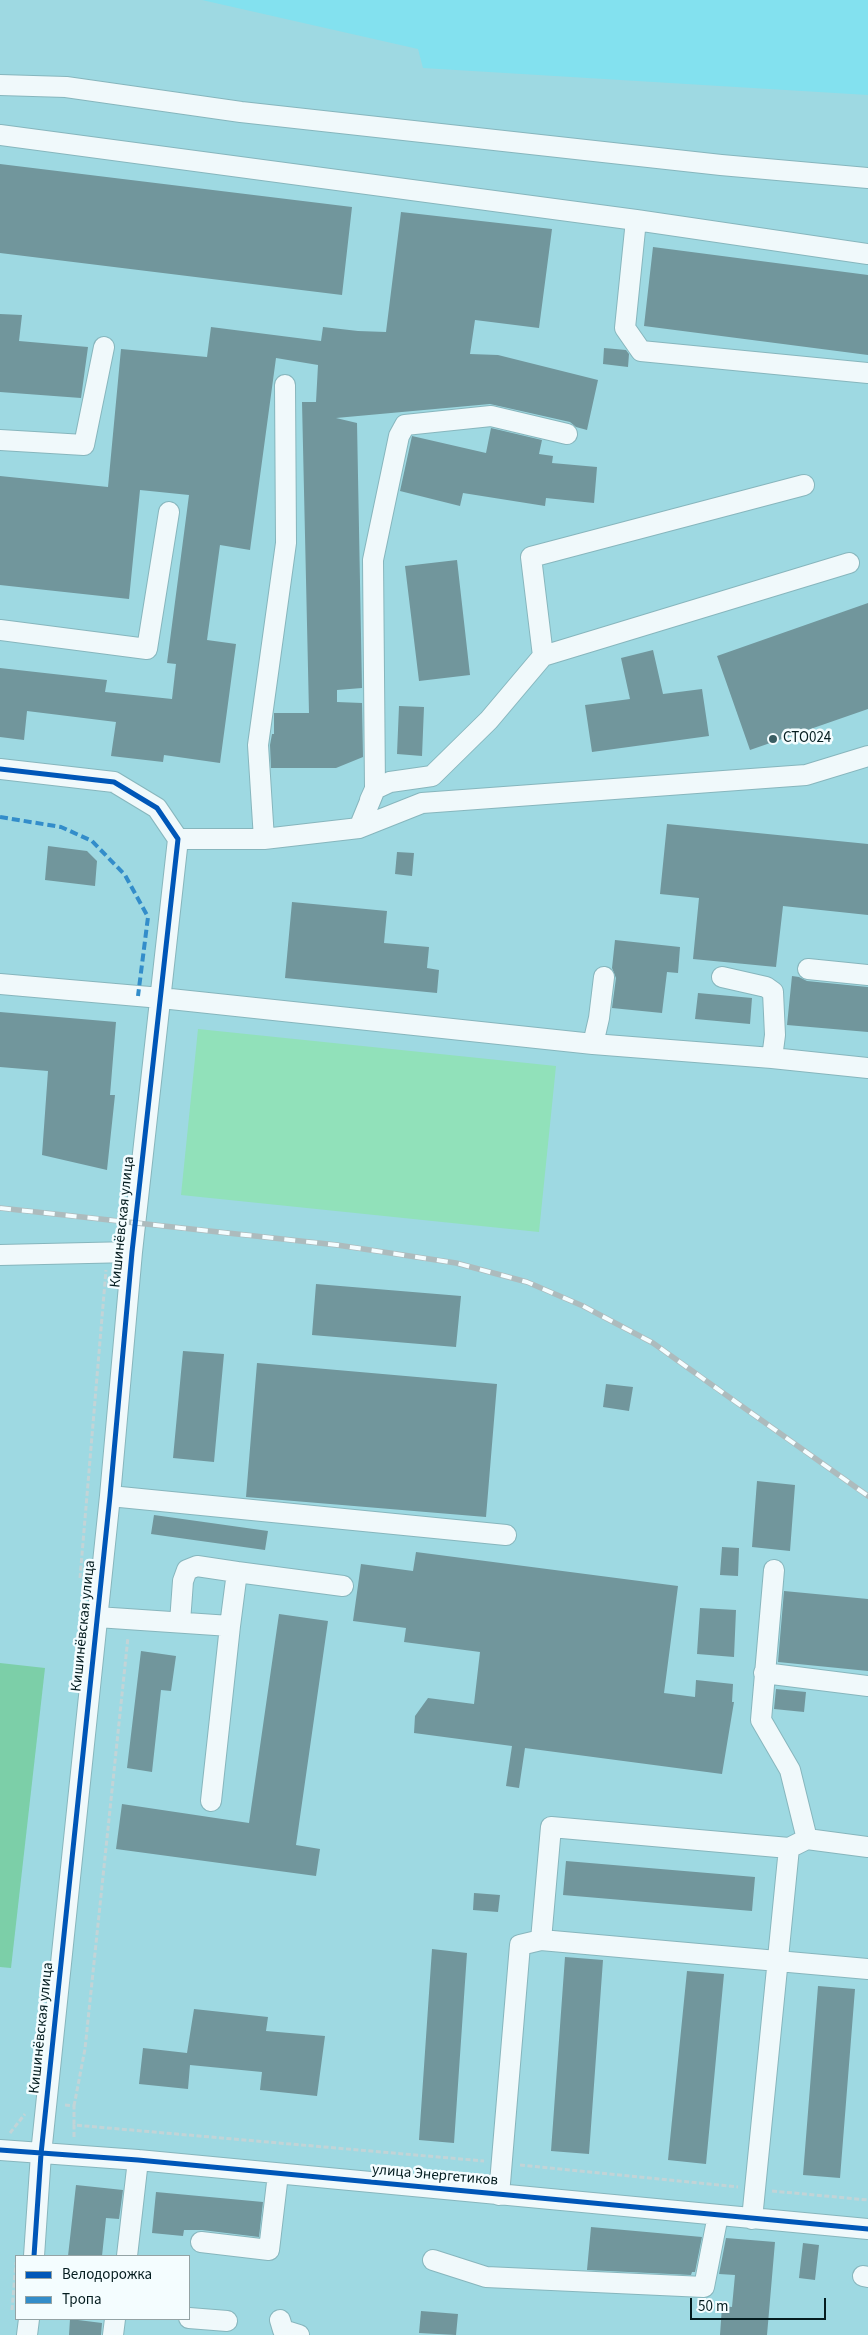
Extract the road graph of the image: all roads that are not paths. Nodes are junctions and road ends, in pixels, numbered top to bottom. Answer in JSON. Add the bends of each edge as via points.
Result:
{"nodes":[{"id":1,"x":0,"y":85,"type":"edge"},
{"id":2,"x":0,"y":136,"type":"edge"},
{"id":3,"x":868,"y":178,"type":"edge"},
{"id":4,"x":636,"y":220,"type":"junction"},
{"id":5,"x":868,"y":254,"type":"edge"},
{"id":6,"x":104,"y":347,"type":"dead end"},
{"id":7,"x":868,"y":373,"type":"edge"},
{"id":8,"x":285,"y":385,"type":"dead end"},
{"id":9,"x":567,"y":434,"type":"dead end"},
{"id":10,"x":0,"y":440,"type":"edge"},
{"id":11,"x":804,"y":485,"type":"dead end"},
{"id":12,"x":169,"y":512,"type":"dead end"},
{"id":13,"x":849,"y":563,"type":"dead end"},
{"id":14,"x":0,"y":630,"type":"edge"},
{"id":15,"x":543,"y":656,"type":"junction"},
{"id":16,"x":868,"y":756,"type":"edge"},
{"id":17,"x":0,"y":768,"type":"edge"},
{"id":18,"x":375,"y":789,"type":"junction"},
{"id":19,"x":359,"y":828,"type":"junction"},
{"id":20,"x":178,"y":839,"type":"junction"},
{"id":21,"x":264,"y":839,"type":"junction"},
{"id":22,"x":808,"y":969,"type":"dead end"},
{"id":23,"x":868,"y":975,"type":"edge"},
{"id":24,"x":604,"y":977,"type":"dead end"},
{"id":25,"x":722,"y":977,"type":"dead end"},
{"id":26,"x":0,"y":984,"type":"edge"},
{"id":27,"x":161,"y":998,"type":"junction"},
{"id":28,"x":593,"y":1044,"type":"junction"},
{"id":29,"x":772,"y":1058,"type":"junction"},
{"id":30,"x":868,"y":1068,"type":"edge"},
{"id":31,"x":132,"y":1252,"type":"junction"},
{"id":32,"x":0,"y":1255,"type":"edge"},
{"id":33,"x":110,"y":1496,"type":"junction"},
{"id":34,"x":506,"y":1535,"type":"dead end"},
{"id":35,"x":774,"y":1570,"type":"dead end"},
{"id":36,"x":237,"y":1572,"type":"junction"},
{"id":37,"x":343,"y":1586,"type":"dead end"},
{"id":38,"x":97,"y":1617,"type":"junction"},
{"id":39,"x":180,"y":1622,"type":"junction"},
{"id":40,"x":230,"y":1626,"type":"junction"},
{"id":41,"x":764,"y":1673,"type":"junction"},
{"id":42,"x":868,"y":1686,"type":"edge"},
{"id":43,"x":211,"y":1801,"type":"dead end"},
{"id":44,"x":807,"y":1840,"type":"junction"},
{"id":45,"x":868,"y":1847,"type":"edge"},
{"id":46,"x":789,"y":1848,"type":"junction"},
{"id":47,"x":541,"y":1940,"type":"junction"},
{"id":48,"x":778,"y":1962,"type":"junction"},
{"id":49,"x":868,"y":1969,"type":"edge"},
{"id":50,"x":0,"y":2150,"type":"edge"},
{"id":51,"x":41,"y":2154,"type":"junction"},
{"id":52,"x":138,"y":2160,"type":"junction"},
{"id":53,"x":278,"y":2174,"type":"junction"},
{"id":54,"x":498,"y":2195,"type":"junction"},
{"id":55,"x":718,"y":2215,"type":"junction"},
{"id":56,"x":752,"y":2219,"type":"junction"},
{"id":57,"x":868,"y":2229,"type":"edge"},
{"id":58,"x":201,"y":2242,"type":"dead end"},
{"id":59,"x":34,"y":2255,"type":"edge"},
{"id":60,"x":127,"y":2255,"type":"edge"},
{"id":61,"x":433,"y":2260,"type":"dead end"},
{"id":62,"x":190,"y":2318,"type":"edge"},
{"id":63,"x":21,"y":2320,"type":"edge"},
{"id":64,"x":114,"y":2320,"type":"edge"},
{"id":65,"x":280,"y":2320,"type":"dead end"},
{"id":66,"x":227,"y":2321,"type":"dead end"},
{"id":67,"x":27,"y":2335,"type":"edge"},
{"id":68,"x":113,"y":2335,"type":"edge"},
{"id":69,"x":300,"y":2335,"type":"edge"}],
"edges":[{"from":1,"to":3,"type":"street","via":[[66,87],[241,112]]},
{"from":2,"to":4,"type":"street"},
{"from":4,"to":5,"type":"street"},
{"from":4,"to":7,"type":"street","via":[[625,328],[640,351]]},
{"from":6,"to":10,"type":"street","via":[[84,445]]},
{"from":8,"to":21,"type":"street","via":[[286,543],[258,745]]},
{"from":9,"to":18,"type":"street","via":[[491,416],[405,425],[399,436],[374,560]]},
{"from":11,"to":15,"type":"street","via":[[531,557]]},
{"from":12,"to":14,"type":"street","via":[[146,649]]},
{"from":13,"to":15,"type":"street"},
{"from":15,"to":18,"type":"street","via":[[489,720],[432,776],[390,782]]},
{"from":16,"to":19,"type":"street","via":[[806,774],[422,803]]},
{"from":17,"to":20,"type":"street","via":[[114,782],[157,808]]},
{"from":18,"to":19,"type":"street"},
{"from":19,"to":21,"type":"street"},
{"from":20,"to":21,"type":"street"},
{"from":20,"to":27,"type":"street","name":"Кишинёвская улица"},
{"from":22,"to":23,"type":"street"},
{"from":24,"to":28,"type":"street"},
{"from":25,"to":29,"type":"street","via":[[766,987],[773,992],[776,1035]]},
{"from":26,"to":27,"type":"street"},
{"from":27,"to":28,"type":"street"},
{"from":27,"to":31,"type":"street","name":"Кишинёвская улица"},
{"from":28,"to":29,"type":"street"},
{"from":29,"to":30,"type":"street"},
{"from":31,"to":32,"type":"street"},
{"from":31,"to":33,"type":"street","name":"Кишинёвская улица"},
{"from":33,"to":34,"type":"street"},
{"from":33,"to":38,"type":"street","name":"Кишинёвская улица"},
{"from":35,"to":41,"type":"street"},
{"from":36,"to":37,"type":"street"},
{"from":36,"to":39,"type":"street","via":[[197,1566],[187,1570],[183,1580]]},
{"from":36,"to":40,"type":"street"},
{"from":38,"to":39,"type":"street"},
{"from":38,"to":51,"type":"street","name":"Кишинёвская улица"},
{"from":39,"to":40,"type":"street"},
{"from":40,"to":43,"type":"street"},
{"from":41,"to":42,"type":"street"},
{"from":41,"to":44,"type":"street","via":[[761,1720],[790,1770]]},
{"from":44,"to":45,"type":"street"},
{"from":44,"to":46,"type":"street"},
{"from":46,"to":47,"type":"street","via":[[551,1826]]},
{"from":46,"to":48,"type":"street"},
{"from":47,"to":48,"type":"street"},
{"from":47,"to":54,"type":"street","via":[[520,1945]]},
{"from":48,"to":49,"type":"street"},
{"from":48,"to":56,"type":"street"},
{"from":50,"to":51,"type":"street","name":"улица Энергетиков"},
{"from":51,"to":52,"type":"street","name":"улица Энергетиков"},
{"from":51,"to":59,"type":"street","name":"Кишинёвская улица"},
{"from":52,"to":53,"type":"street","name":"улица Энергетиков"},
{"from":52,"to":60,"type":"street"},
{"from":53,"to":54,"type":"street","name":"улица Энергетиков"},
{"from":53,"to":58,"type":"street","via":[[269,2250]]},
{"from":54,"to":55,"type":"street","name":"улица Энергетиков"},
{"from":55,"to":56,"type":"street","name":"улица Энергетиков"},
{"from":55,"to":61,"type":"street","via":[[704,2287],[486,2277]]},
{"from":56,"to":57,"type":"street","name":"улица Энергетиков"},
{"from":62,"to":66,"type":"street"},
{"from":63,"to":67,"type":"street"},
{"from":64,"to":68,"type":"street"},
{"from":65,"to":69,"type":"street","via":[[283,2330]]}]}
